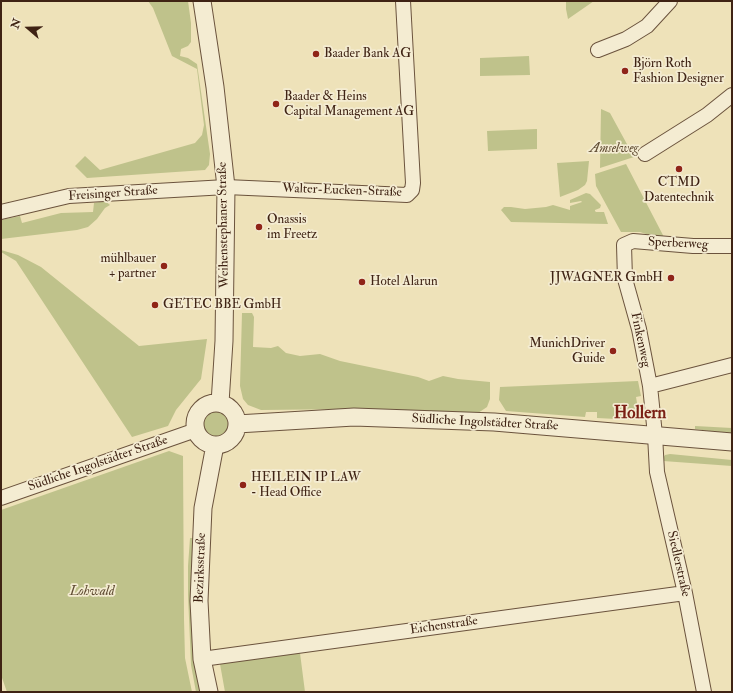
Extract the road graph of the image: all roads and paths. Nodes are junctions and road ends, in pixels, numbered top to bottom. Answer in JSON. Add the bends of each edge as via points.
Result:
{"nodes":[{"id":1,"x":202,"y":1,"type":"edge"},
{"id":2,"x":403,"y":1,"type":"edge"},
{"id":3,"x":670,"y":1,"type":"edge"},
{"id":4,"x":598,"y":50,"type":"dead end"},
{"id":5,"x":732,"y":95,"type":"edge"},
{"id":6,"x":644,"y":154,"type":"dead end"},
{"id":7,"x":226,"y":187,"type":"junction"},
{"id":8,"x":1,"y":212,"type":"edge"},
{"id":9,"x":624,"y":245,"type":"joint"},
{"id":10,"x":732,"y":246,"type":"edge"},
{"id":11,"x":732,"y":365,"type":"edge"},
{"id":12,"x":650,"y":386,"type":"junction"},
{"id":13,"x":220,"y":403,"type":"junction"},
{"id":14,"x":237,"y":424,"type":"junction"},
{"id":15,"x":196,"y":430,"type":"junction"},
{"id":16,"x":655,"y":435,"type":"junction"},
{"id":17,"x":732,"y":442,"type":"edge"},
{"id":18,"x":216,"y":445,"type":"junction"},
{"id":19,"x":1,"y":498,"type":"edge"},
{"id":20,"x":685,"y":593,"type":"junction"},
{"id":21,"x":202,"y":659,"type":"junction"},
{"id":22,"x":209,"y":692,"type":"edge"},
{"id":23,"x":704,"y":692,"type":"edge"}],
"edges":[{"from":1,"to":7,"type":"street","name":"Weihenstephaner Straße"},
{"from":2,"to":7,"type":"street","name":"Walter-Eucken-Straße","via":[[412,190],[407,195]]},
{"from":3,"to":4,"type":"street","via":[[647,26],[626,39]]},
{"from":5,"to":6,"type":"street","via":[[707,115]]},
{"from":7,"to":8,"type":"street","name":"Freisinger Straße","via":[[70,196]]},
{"from":7,"to":13,"type":"street","name":"Weihenstephaner Straße","via":[[224,341]]},
{"from":9,"to":10,"type":"street","name":"Sperberweg","via":[[633,242]]},
{"from":9,"to":12,"type":"street","name":"Finkenweg","via":[[625,279],[639,329]]},
{"from":11,"to":12,"type":"street"},
{"from":12,"to":16,"type":"street","name":"Finkenweg"},
{"from":13,"to":14,"type":"street","via":[[234,412]]},
{"from":13,"to":15,"type":"street","via":[[205,405],[200,410],[194,423]]},
{"from":14,"to":16,"type":"street","name":"Südliche Ingolstädter Straße","via":[[359,417],[494,422]]},
{"from":14,"to":18,"type":"street","via":[[233,437]]},
{"from":15,"to":18,"type":"street","via":[[203,441]]},
{"from":15,"to":19,"type":"street","name":"Südliche Ingolstädter Straße"},
{"from":16,"to":17,"type":"street","name":"Südliche Ingolstädter Straße"},
{"from":16,"to":20,"type":"street","name":"Siedlerstraße","via":[[657,472]]},
{"from":18,"to":21,"type":"street","name":"Bezirksstraße","via":[[203,508],[199,601]]},
{"from":20,"to":21,"type":"street","name":"Eichenstraße"},
{"from":20,"to":23,"type":"street","name":"Siedlerstraße"},
{"from":21,"to":22,"type":"street","name":"Bezirksstraße"}]}
